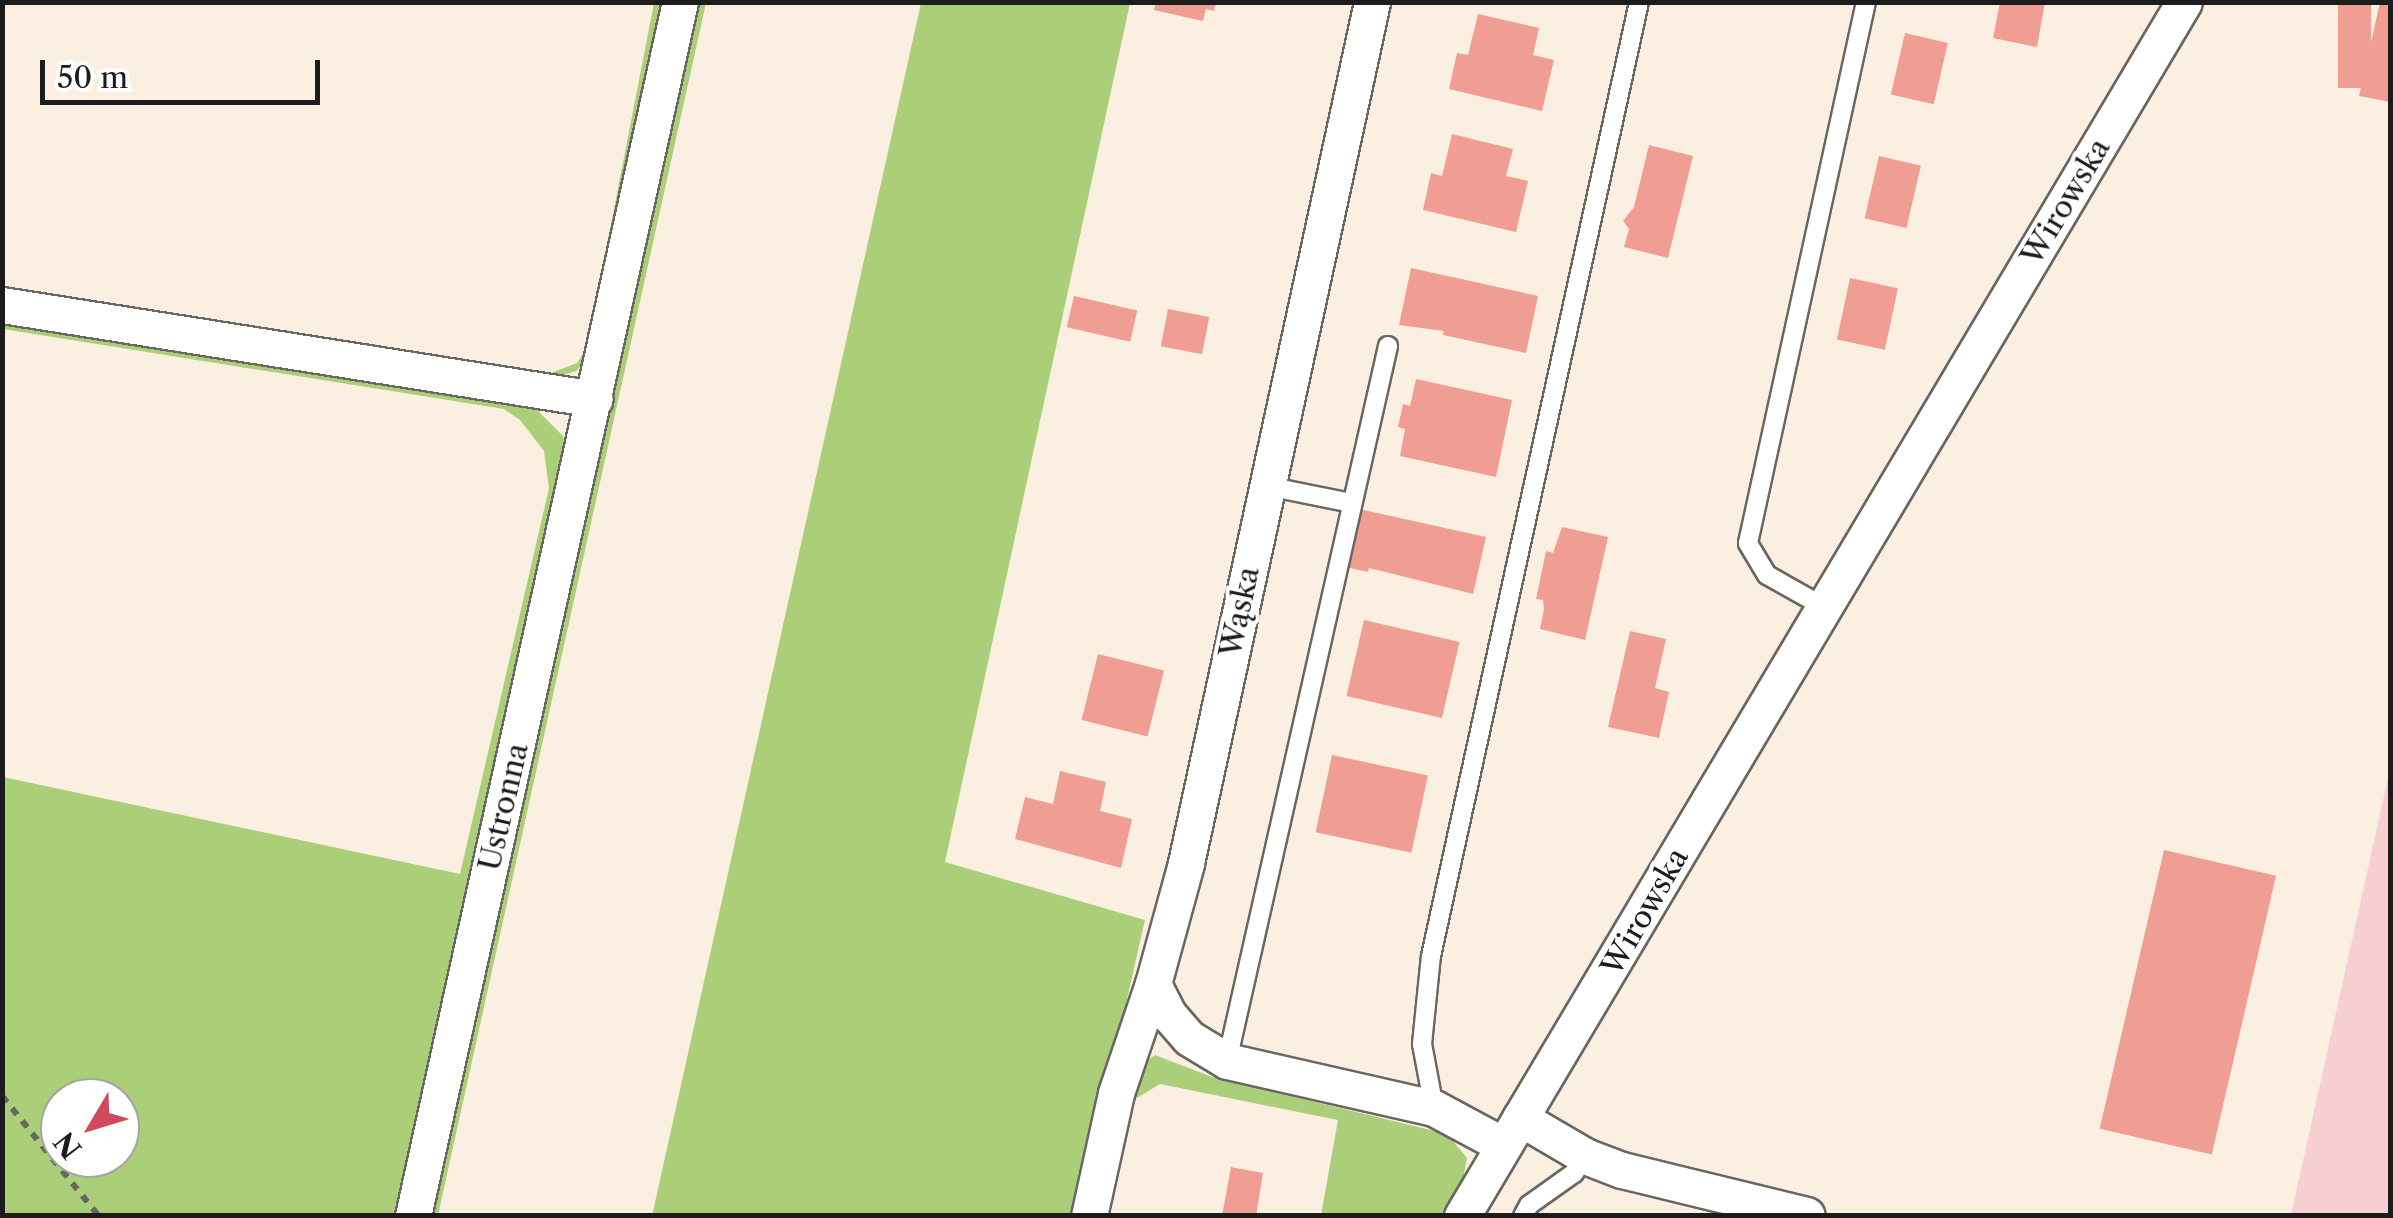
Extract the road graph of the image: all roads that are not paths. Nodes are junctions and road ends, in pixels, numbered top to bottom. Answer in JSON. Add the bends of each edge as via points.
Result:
{"nodes":[{"id":1,"x":680,"y":2,"type":"edge"},
{"id":2,"x":1372,"y":2,"type":"edge"},
{"id":3,"x":1639,"y":2,"type":"edge"},
{"id":4,"x":1866,"y":2,"type":"edge"},
{"id":5,"x":2184,"y":2,"type":"edge"},
{"id":6,"x":2,"y":305,"type":"edge"},
{"id":7,"x":1388,"y":346,"type":"dead end"},
{"id":8,"x":595,"y":399,"type":"junction"},
{"id":9,"x":1267,"y":486,"type":"junction"},
{"id":10,"x":1351,"y":504,"type":"junction"},
{"id":11,"x":1824,"y":607,"type":"junction"},
{"id":12,"x":1154,"y":984,"type":"junction"},
{"id":13,"x":1227,"y":1061,"type":"junction"},
{"id":14,"x":1434,"y":1108,"type":"junction"},
{"id":15,"x":1512,"y":1132,"type":"junction"},
{"id":16,"x":1585,"y":1156,"type":"junction"},
{"id":17,"x":413,"y":1216,"type":"edge"},
{"id":18,"x":1089,"y":1216,"type":"edge"},
{"id":19,"x":1462,"y":1216,"type":"edge"},
{"id":20,"x":1523,"y":1216,"type":"edge"},
{"id":21,"x":1807,"y":1216,"type":"edge"}],
"edges":[{"from":1,"to":8,"type":"street","name":"Ustronna"},
{"from":2,"to":9,"type":"street","name":"Wąska"},
{"from":3,"to":14,"type":"lane","via":[[1431,956],[1422,1044]]},
{"from":4,"to":11,"type":"lane","via":[[1748,543],[1767,575]]},
{"from":5,"to":11,"type":"street","name":"Wirowska"},
{"from":6,"to":8,"type":"street"},
{"from":7,"to":10,"type":"lane"},
{"from":8,"to":17,"type":"street","name":"Ustronna"},
{"from":9,"to":10,"type":"lane"},
{"from":9,"to":12,"type":"street","name":"Wąska"},
{"from":10,"to":13,"type":"lane"},
{"from":11,"to":15,"type":"street","name":"Wirowska"},
{"from":12,"to":13,"type":"street","via":[[1190,1038]]},
{"from":12,"to":18,"type":"street","name":"Wąska","via":[[1116,1094]]},
{"from":13,"to":14,"type":"street"},
{"from":14,"to":15,"type":"street"},
{"from":15,"to":16,"type":"street"},
{"from":15,"to":19,"type":"street","name":"Wirowska"},
{"from":16,"to":20,"type":"lane"},
{"from":16,"to":21,"type":"street"}]}
